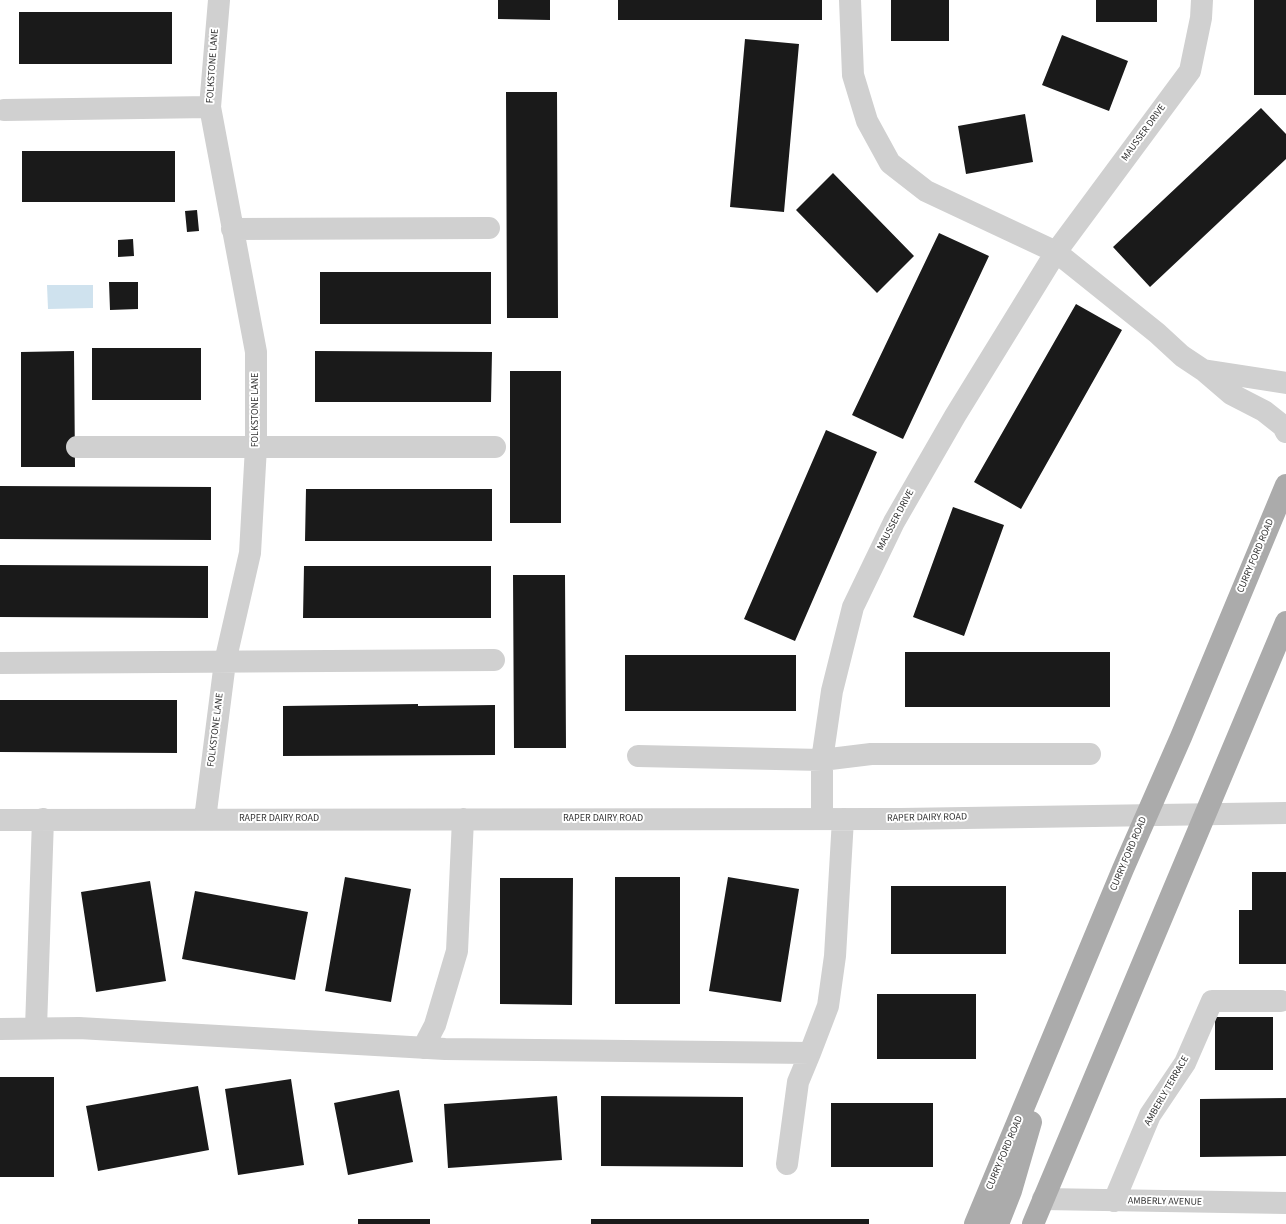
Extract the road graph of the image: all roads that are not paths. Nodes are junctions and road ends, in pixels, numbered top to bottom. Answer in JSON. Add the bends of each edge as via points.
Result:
{"nodes":[{"id":1,"x":219,"y":0,"type":"edge"},
{"id":2,"x":850,"y":0,"type":"edge"},
{"id":3,"x":1202,"y":0,"type":"edge"},
{"id":4,"x":210,"y":107,"type":"junction"},
{"id":5,"x":4,"y":110,"type":"dead end"},
{"id":6,"x":489,"y":228,"type":"dead end"},
{"id":7,"x":232,"y":229,"type":"junction"},
{"id":8,"x":1056,"y":252,"type":"junction"},
{"id":9,"x":1203,"y":370,"type":"junction"},
{"id":10,"x":1286,"y":383,"type":"edge"},
{"id":11,"x":1286,"y":432,"type":"edge"},
{"id":12,"x":77,"y":447,"type":"dead end"},
{"id":13,"x":256,"y":447,"type":"junction"},
{"id":14,"x":495,"y":447,"type":"dead end"},
{"id":15,"x":1286,"y":485,"type":"edge"},
{"id":16,"x":1286,"y":622,"type":"edge"},
{"id":17,"x":494,"y":660,"type":"dead end"},
{"id":18,"x":225,"y":662,"type":"junction"},
{"id":19,"x":0,"y":663,"type":"edge"},
{"id":20,"x":1090,"y":754,"type":"dead end"},
{"id":21,"x":638,"y":756,"type":"dead end"},
{"id":22,"x":822,"y":760,"type":"junction"},
{"id":23,"x":1286,"y":813,"type":"edge"},
{"id":24,"x":1206,"y":814,"type":"junction"},
{"id":25,"x":1146,"y":815,"type":"junction"},
{"id":26,"x":463,"y":819,"type":"junction"},
{"id":27,"x":832,"y":819,"type":"junction"},
{"id":28,"x":0,"y":820,"type":"edge"},
{"id":29,"x":43,"y":820,"type":"junction"},
{"id":30,"x":205,"y":820,"type":"junction"},
{"id":31,"x":1281,"y":1002,"type":"dead end"},
{"id":32,"x":1061,"y":1019,"type":"junction"},
{"id":33,"x":36,"y":1028,"type":"junction"},
{"id":34,"x":0,"y":1029,"type":"edge"},
{"id":35,"x":423,"y":1048,"type":"junction"},
{"id":36,"x":810,"y":1053,"type":"junction"},
{"id":37,"x":787,"y":1164,"type":"dead end"},
{"id":38,"x":1043,"y":1199,"type":"junction"},
{"id":39,"x":1114,"y":1201,"type":"junction"},
{"id":40,"x":1286,"y":1203,"type":"edge"},
{"id":41,"x":976,"y":1224,"type":"edge"},
{"id":42,"x":998,"y":1224,"type":"edge"},
{"id":43,"x":1033,"y":1224,"type":"edge"}],
"edges":[{"from":1,"to":4,"type":"street","name":"FOLKSTONE LANE"},
{"from":2,"to":8,"type":"street","via":[[853,75],[867,121],[890,163],[926,191]]},
{"from":3,"to":8,"type":"street","name":"MAUSSER DRIVE","via":[[1201,18],[1190,71]]},
{"from":4,"to":5,"type":"street"},
{"from":4,"to":7,"type":"street","name":"FOLKSTONE LANE"},
{"from":6,"to":7,"type":"street"},
{"from":7,"to":13,"type":"street","name":"FOLKSTONE LANE","via":[[256,352]]},
{"from":8,"to":9,"type":"street","via":[[1182,356]]},
{"from":8,"to":22,"type":"street","name":"MAUSSER DRIVE","via":[[955,416],[894,522],[853,607],[832,691]]},
{"from":9,"to":10,"type":"street"},
{"from":9,"to":11,"type":"street","via":[[1231,394],[1264,411],[1283,426]]},
{"from":12,"to":13,"type":"street"},
{"from":13,"to":14,"type":"street"},
{"from":13,"to":18,"type":"street","name":"FOLKSTONE LANE","via":[[250,553]]},
{"from":15,"to":25,"type":"main road","name":"CURRY FORD ROAD"},
{"from":16,"to":24,"type":"main road"},
{"from":17,"to":18,"type":"street"},
{"from":18,"to":19,"type":"street"},
{"from":18,"to":30,"type":"street","name":"FOLKSTONE LANE"},
{"from":20,"to":22,"type":"street","via":[[871,754]]},
{"from":21,"to":22,"type":"street"},
{"from":22,"to":27,"type":"street","name":"MAUSSER DRIVE"},
{"from":23,"to":24,"type":"street","name":"RAPER DAIRY ROAD"},
{"from":24,"to":25,"type":"street","name":"RAPER DAIRY ROAD"},
{"from":24,"to":38,"type":"main road"},
{"from":25,"to":27,"type":"street","name":"RAPER DAIRY ROAD"},
{"from":25,"to":32,"type":"main road","name":"CURRY FORD ROAD"},
{"from":26,"to":27,"type":"street","name":"RAPER DAIRY ROAD"},
{"from":26,"to":30,"type":"street","name":"RAPER DAIRY ROAD"},
{"from":26,"to":35,"type":"street","via":[[457,951],[435,1025]]},
{"from":27,"to":36,"type":"street","name":"MAUSSER DRIVE","via":[[835,956],[828,1006]]},
{"from":28,"to":29,"type":"street","name":"RAPER DAIRY ROAD"},
{"from":29,"to":30,"type":"street","name":"RAPER DAIRY ROAD"},
{"from":29,"to":33,"type":"street"},
{"from":31,"to":39,"type":"street","name":"AMBERLY TERRACE","via":[[1212,1001],[1185,1063],[1150,1115]]},
{"from":32,"to":41,"type":"main road","name":"CURRY FORD ROAD"},
{"from":32,"to":42,"type":"main road","via":[[1011,1191]]},
{"from":33,"to":34,"type":"street"},
{"from":33,"to":35,"type":"street","via":[[80,1028]]},
{"from":35,"to":36,"type":"street"},
{"from":36,"to":37,"type":"street","name":"MAUSSER DRIVE","via":[[798,1082]]},
{"from":38,"to":39,"type":"street","name":"AMBERLY AVENUE"},
{"from":38,"to":43,"type":"main road"},
{"from":39,"to":40,"type":"street","name":"AMBERLY AVENUE"}]}
